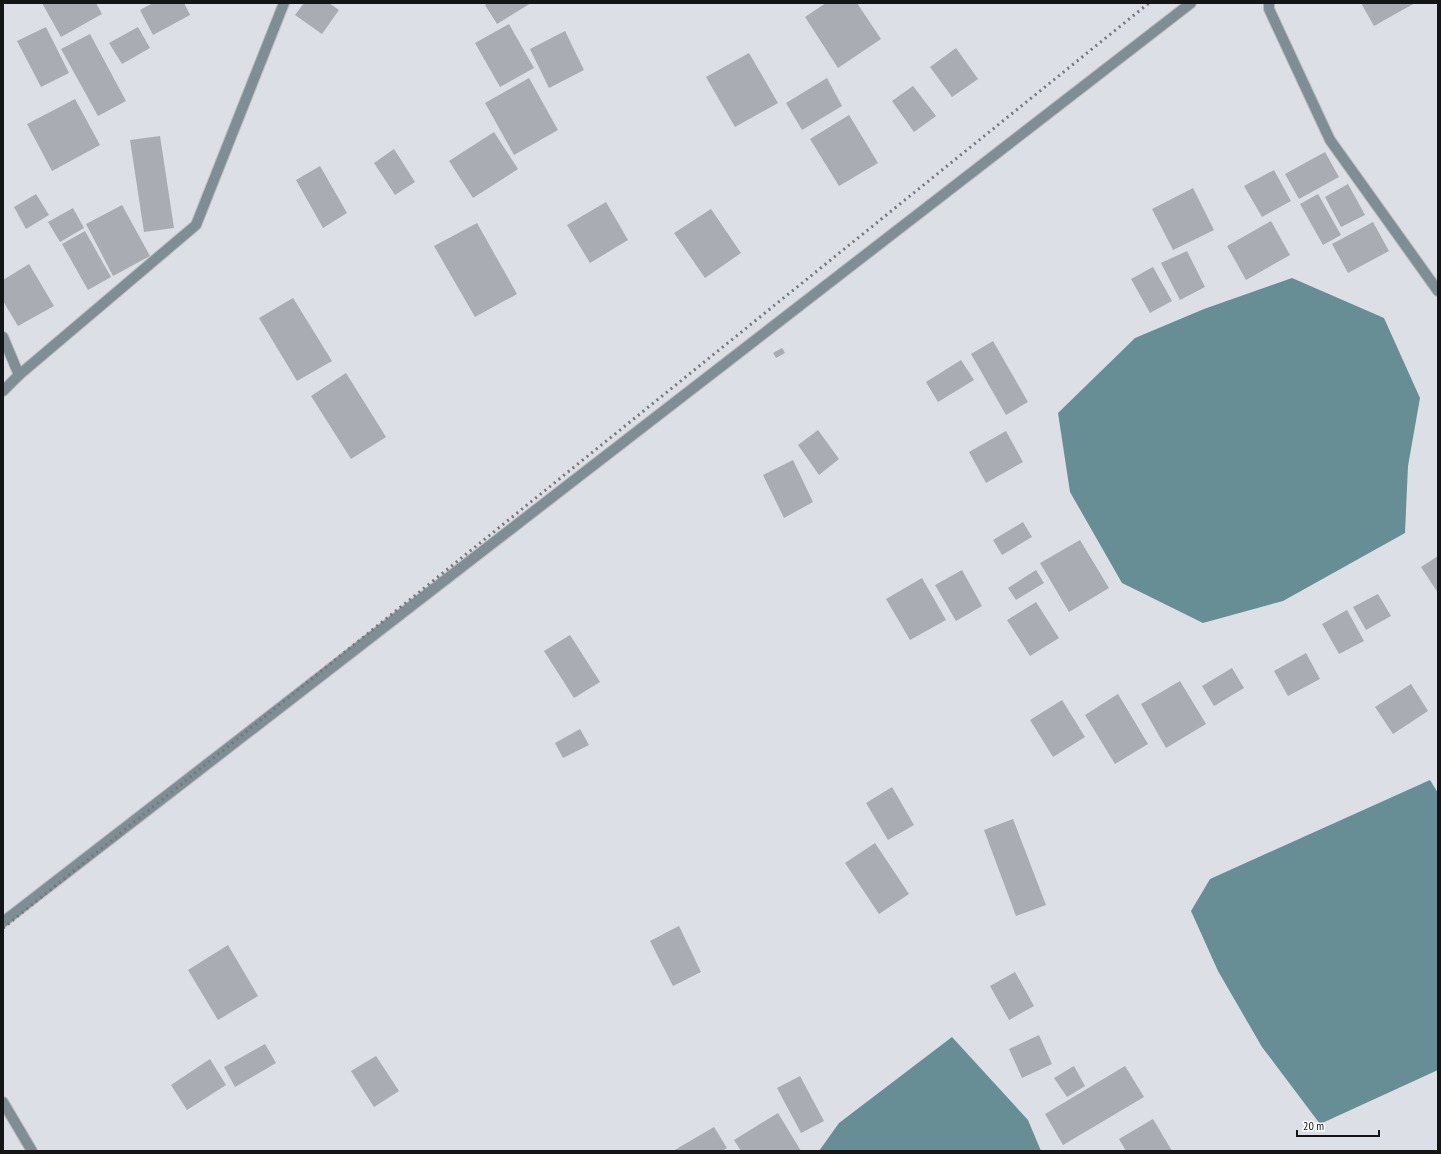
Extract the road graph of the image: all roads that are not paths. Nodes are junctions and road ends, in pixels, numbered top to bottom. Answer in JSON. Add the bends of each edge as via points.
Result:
{"nodes":[{"id":1,"x":284,"y":3,"type":"edge"},
{"id":2,"x":1191,"y":3,"type":"edge"},
{"id":3,"x":1269,"y":3,"type":"edge"},
{"id":4,"x":1438,"y":291,"type":"edge"},
{"id":5,"x":3,"y":337,"type":"edge"},
{"id":6,"x":18,"y":375,"type":"junction"},
{"id":7,"x":3,"y":391,"type":"edge"},
{"id":8,"x":3,"y":922,"type":"edge"},
{"id":9,"x":3,"y":1102,"type":"edge"},
{"id":10,"x":32,"y":1151,"type":"edge"}],
"edges":[{"from":1,"to":6,"type":"street","via":[[196,226]]},
{"from":2,"to":8,"type":"street"},
{"from":3,"to":4,"type":"street","via":[[1330,140]]},
{"from":5,"to":6,"type":"street"},
{"from":6,"to":7,"type":"street"},
{"from":9,"to":10,"type":"street"}]}
